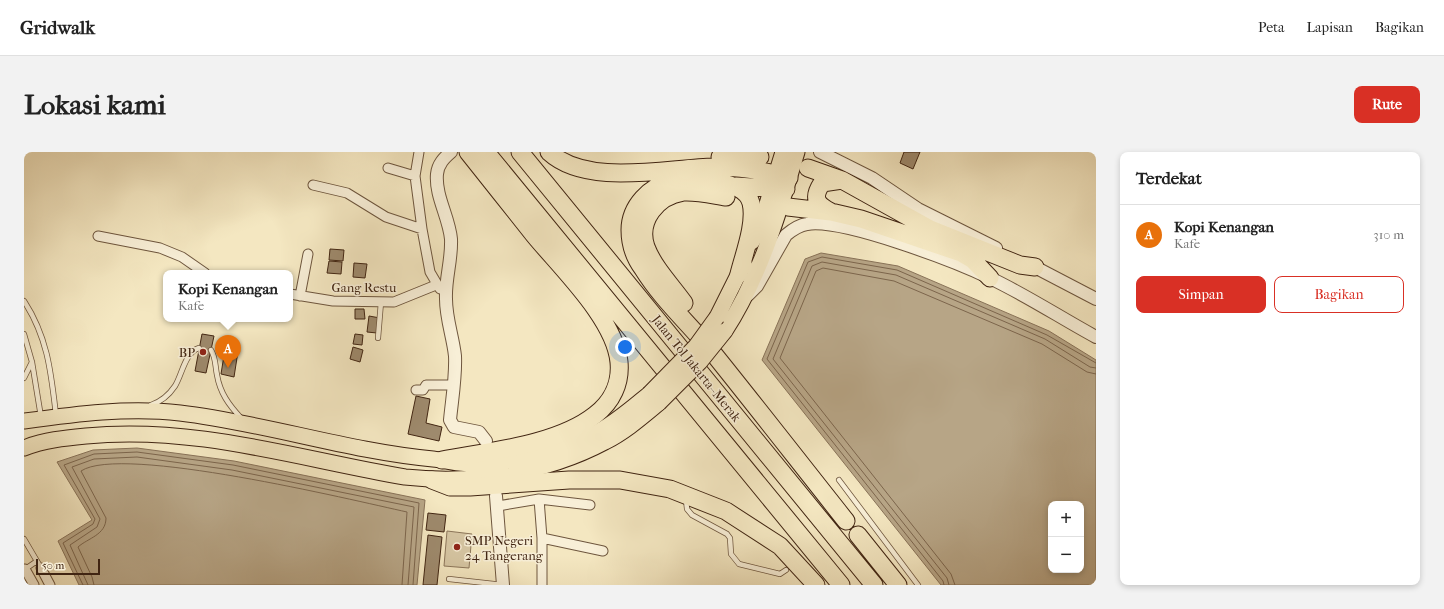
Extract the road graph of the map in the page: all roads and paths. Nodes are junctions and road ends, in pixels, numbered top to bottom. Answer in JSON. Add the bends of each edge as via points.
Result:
{"nodes":[{"id":1,"x":419,"y":152,"type":"edge"},
{"id":2,"x":468,"y":152,"type":"edge"},
{"id":3,"x":480,"y":152,"type":"edge"},
{"id":4,"x":486,"y":152,"type":"edge"},
{"id":5,"x":520,"y":152,"type":"edge"},
{"id":6,"x":549,"y":152,"type":"edge"},
{"id":7,"x":783,"y":152,"type":"edge"},
{"id":8,"x":797,"y":152,"type":"edge"},
{"id":9,"x":820,"y":152,"type":"edge"},
{"id":10,"x":450,"y":153,"type":"edge"},
{"id":11,"x":760,"y":157,"type":"dead end"},
{"id":12,"x":388,"y":168,"type":"dead end"},
{"id":13,"x":808,"y":168,"type":"dead end"},
{"id":14,"x":600,"y":171,"type":"junction"},
{"id":15,"x":415,"y":176,"type":"junction"},
{"id":16,"x":842,"y":180,"type":"junction"},
{"id":17,"x":781,"y":183,"type":"junction"},
{"id":18,"x":313,"y":185,"type":"dead end"},
{"id":19,"x":731,"y":192,"type":"junction"},
{"id":20,"x":788,"y":207,"type":"dead end"},
{"id":21,"x":831,"y":212,"type":"junction"},
{"id":22,"x":422,"y":229,"type":"junction"},
{"id":23,"x":534,"y":235,"type":"junction"},
{"id":24,"x":98,"y":236,"type":"dead end"},
{"id":25,"x":308,"y":254,"type":"dead end"},
{"id":26,"x":1035,"y":267,"type":"junction"},
{"id":27,"x":201,"y":270,"type":"edge"},
{"id":28,"x":739,"y":274,"type":"junction"},
{"id":29,"x":990,"y":278,"type":"junction"},
{"id":30,"x":436,"y":285,"type":"junction"},
{"id":31,"x":446,"y":293,"type":"junction"},
{"id":32,"x":293,"y":295,"type":"edge"},
{"id":33,"x":300,"y":296,"type":"junction"},
{"id":34,"x":744,"y":299,"type":"junction"},
{"id":35,"x":1096,"y":299,"type":"edge"},
{"id":36,"x":24,"y":301,"type":"edge"},
{"id":37,"x":381,"y":302,"type":"junction"},
{"id":38,"x":24,"y":334,"type":"edge"},
{"id":39,"x":1096,"y":337,"type":"edge"},
{"id":40,"x":378,"y":338,"type":"dead end"},
{"id":41,"x":199,"y":348,"type":"dead end"},
{"id":42,"x":211,"y":350,"type":"dead end"},
{"id":43,"x":32,"y":362,"type":"junction"},
{"id":44,"x":24,"y":378,"type":"edge"},
{"id":45,"x":453,"y":385,"type":"junction"},
{"id":46,"x":416,"y":390,"type":"dead end"},
{"id":47,"x":654,"y":399,"type":"junction"},
{"id":48,"x":138,"y":410,"type":"junction"},
{"id":49,"x":57,"y":416,"type":"junction"},
{"id":50,"x":42,"y":418,"type":"junction"},
{"id":51,"x":24,"y":421,"type":"edge"},
{"id":52,"x":246,"y":424,"type":"junction"},
{"id":53,"x":486,"y":442,"type":"dead end"},
{"id":54,"x":24,"y":448,"type":"edge"},
{"id":55,"x":442,"y":460,"type":"junction"},
{"id":56,"x":432,"y":480,"type":"junction"},
{"id":57,"x":839,"y":480,"type":"dead end"},
{"id":58,"x":686,"y":494,"type":"junction"},
{"id":59,"x":539,"y":499,"type":"junction"},
{"id":60,"x":497,"y":501,"type":"joint"},
{"id":61,"x":590,"y":505,"type":"dead end"},
{"id":62,"x":846,"y":521,"type":"dead end"},
{"id":63,"x":858,"y":535,"type":"dead end"},
{"id":64,"x":542,"y":538,"type":"junction"},
{"id":65,"x":24,"y":539,"type":"edge"},
{"id":66,"x":603,"y":550,"type":"dead end"},
{"id":67,"x":39,"y":564,"type":"junction"},
{"id":68,"x":24,"y":568,"type":"edge"},
{"id":69,"x":786,"y":570,"type":"dead end"},
{"id":70,"x":449,"y":579,"type":"dead end"},
{"id":71,"x":34,"y":585,"type":"edge"},
{"id":72,"x":50,"y":585,"type":"edge"},
{"id":73,"x":503,"y":585,"type":"edge"},
{"id":74,"x":542,"y":585,"type":"edge"},
{"id":75,"x":816,"y":585,"type":"edge"},
{"id":76,"x":840,"y":585,"type":"edge"},
{"id":77,"x":874,"y":585,"type":"edge"},
{"id":78,"x":898,"y":585,"type":"edge"},
{"id":79,"x":918,"y":585,"type":"edge"}],
"edges":[{"from":1,"to":15,"type":"street"},
{"from":2,"to":23,"type":"highway"},
{"from":3,"to":23,"type":"highway"},
{"from":4,"to":76,"type":"highway","name":"Jalan Tol Jakarta–Merak"},
{"from":5,"to":77,"type":"highway","name":"Jalan Tol Jakarta–Merak"},
{"from":6,"to":14,"type":"highway","via":[[572,166]]},
{"from":7,"to":17,"type":"main road"},
{"from":8,"to":17,"type":"main road"},
{"from":9,"to":26,"type":"street","via":[[872,178],[918,209]]},
{"from":10,"to":31,"type":"street","via":[[438,167],[437,175],[439,194],[451,240]]},
{"from":11,"to":14,"type":"highway","via":[[738,156],[618,164]]},
{"from":12,"to":15,"type":"street"},
{"from":13,"to":16,"type":"highway"},
{"from":14,"to":17,"type":"highway","via":[[619,174],[714,167],[741,168]]},
{"from":15,"to":22,"type":"street"},
{"from":16,"to":21,"type":"highway","via":[[822,183],[816,191],[816,201]]},
{"from":16,"to":26,"type":"highway","via":[[930,229],[1020,265]]},
{"from":17,"to":19,"type":"highway"},
{"from":17,"to":28,"type":"main road"},
{"from":17,"to":34,"type":"main road","via":[[759,266]]},
{"from":18,"to":22,"type":"street","via":[[347,193],[386,217]]},
{"from":19,"to":28,"type":"highway","via":[[747,194],[752,210]]},
{"from":19,"to":62,"type":"highway","via":[[685,192],[665,198],[646,219],[644,236],[650,255],[765,420]]},
{"from":20,"to":21,"type":"highway"},
{"from":21,"to":29,"type":"highway","via":[[874,222],[961,253],[973,260]]},
{"from":22,"to":30,"type":"street","via":[[430,272]]},
{"from":23,"to":55,"type":"highway","via":[[584,294],[611,333],[619,362],[619,380],[607,404],[595,415],[567,431],[520,445]]},
{"from":24,"to":27,"type":"street","via":[[160,248],[182,257]]},
{"from":25,"to":33,"type":"street"},
{"from":26,"to":35,"type":"street"},
{"from":28,"to":47,"type":"main road","bridge":true,"via":[[717,317]]},
{"from":29,"to":34,"type":"street","via":[[942,258],[869,234],[841,227],[811,224],[799,226],[786,235],[757,286]]},
{"from":29,"to":39,"type":"street"},
{"from":30,"to":31,"type":"street"},
{"from":30,"to":37,"type":"street","name":"Gang Restu","via":[[399,301]]},
{"from":31,"to":45,"type":"street","via":[[447,317],[454,355]]},
{"from":32,"to":33,"type":"street","name":"Gang Restu"},
{"from":33,"to":37,"type":"street","name":"Gang Restu","via":[[333,301]]},
{"from":34,"to":47,"type":"main road","bridge":true,"via":[[725,331],[700,362]]},
{"from":36,"to":49,"type":"lane","via":[[35,318],[44,341],[50,362]]},
{"from":37,"to":40,"type":"lane"},
{"from":38,"to":43,"type":"lane"},
{"from":41,"to":48,"type":"lane","via":[[191,353],[175,387],[155,404]]},
{"from":42,"to":52,"type":"lane","via":[[223,395]]},
{"from":43,"to":44,"type":"lane"},
{"from":43,"to":50,"type":"lane"},
{"from":45,"to":46,"type":"street","via":[[426,385],[423,390]]},
{"from":45,"to":53,"type":"street","via":[[450,420],[452,426],[479,432]]},
{"from":47,"to":55,"type":"main road","via":[[623,415],[595,434],[560,448],[484,464]]},
{"from":47,"to":56,"type":"main road","via":[[631,426],[606,442],[560,462],[499,475]]},
{"from":48,"to":49,"type":"main road"},
{"from":48,"to":52,"type":"main road","via":[[179,413]]},
{"from":49,"to":50,"type":"main road"},
{"from":50,"to":51,"type":"main road"},
{"from":52,"to":55,"type":"main road","via":[[380,452]]},
{"from":54,"to":56,"type":"main road","via":[[59,439],[112,434],[179,435]]},
{"from":56,"to":58,"type":"highway","via":[[450,487],[470,487],[568,480],[620,480]]},
{"from":57,"to":79,"type":"lane"},
{"from":58,"to":69,"type":"lane","via":[[687,509],[692,516],[727,534],[730,538],[731,554],[739,564],[780,574]]},
{"from":58,"to":75,"type":"highway","via":[[726,511],[780,546]]},
{"from":59,"to":60,"type":"street"},
{"from":59,"to":61,"type":"street"},
{"from":59,"to":64,"type":"street"},
{"from":60,"to":73,"type":"street"},
{"from":63,"to":78,"type":"highway"},
{"from":64,"to":66,"type":"street"},
{"from":64,"to":74,"type":"street"},
{"from":65,"to":67,"type":"lane"},
{"from":67,"to":68,"type":"lane"},
{"from":67,"to":72,"type":"street"},
{"from":68,"to":71,"type":"street"},
{"from":70,"to":73,"type":"lane"}]}
